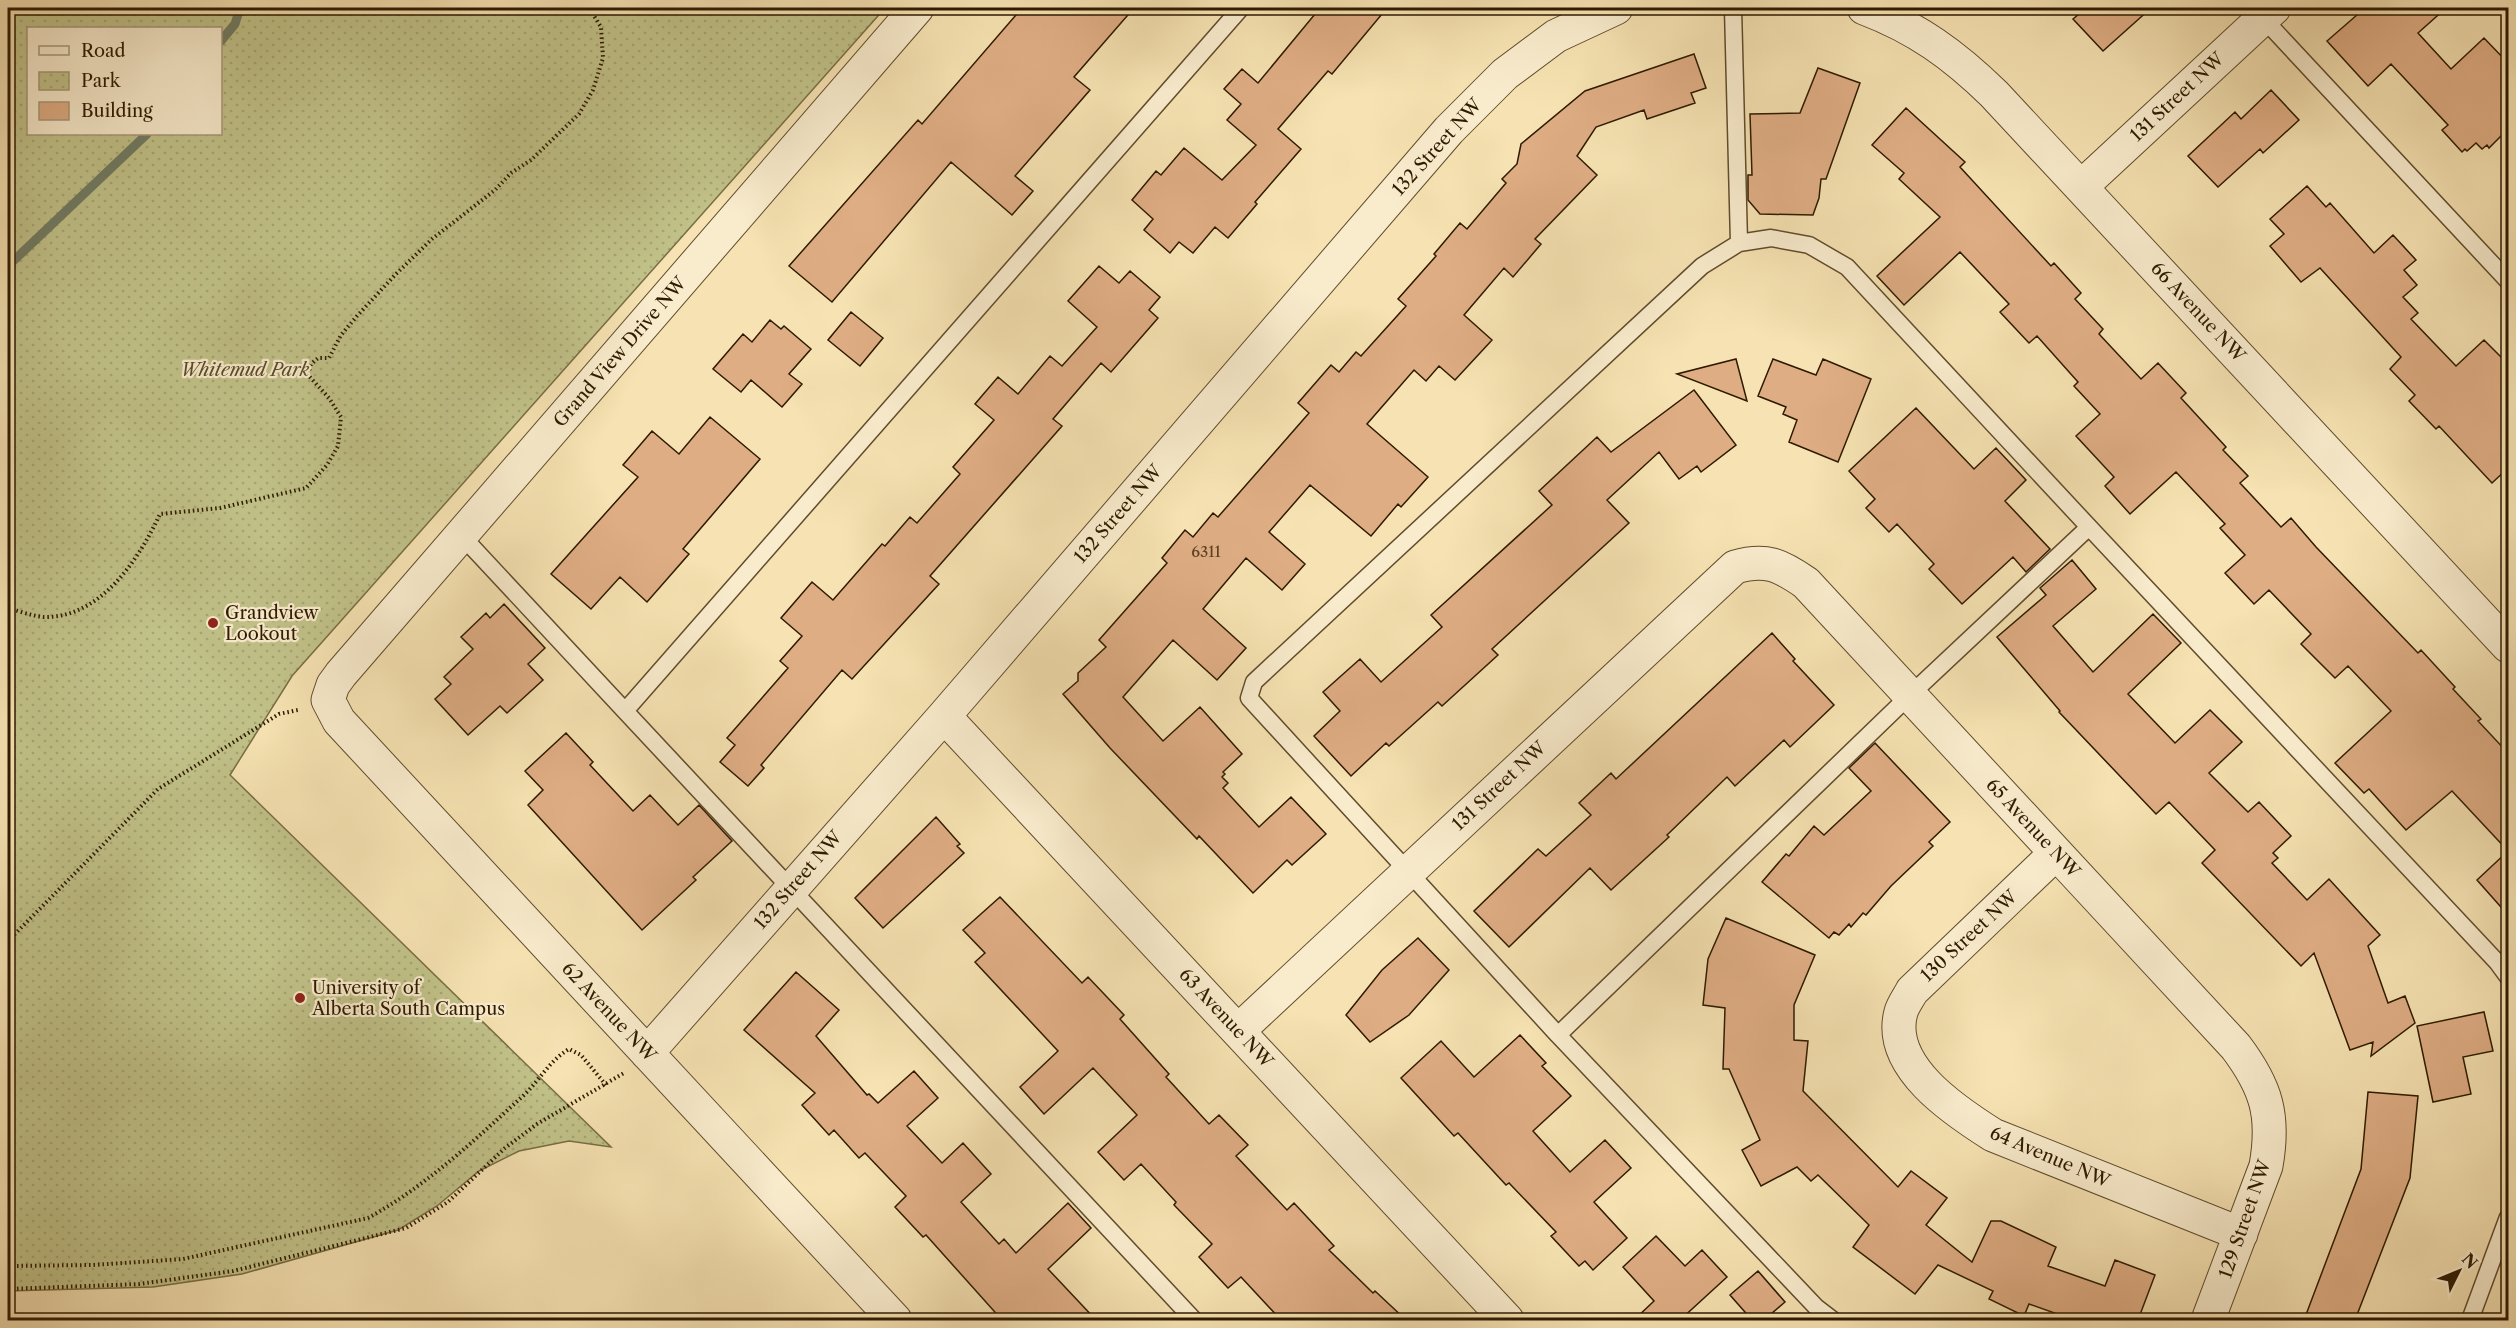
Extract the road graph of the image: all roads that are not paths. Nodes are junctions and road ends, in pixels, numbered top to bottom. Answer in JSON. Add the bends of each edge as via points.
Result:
{"nodes":[{"id":1,"x":917,"y":8,"type":"edge"},
{"id":2,"x":1240,"y":8,"type":"edge"},
{"id":3,"x":1616,"y":8,"type":"edge"},
{"id":4,"x":1733,"y":8,"type":"edge"},
{"id":5,"x":1864,"y":8,"type":"edge"},
{"id":6,"x":2263,"y":11,"type":"edge"},
{"id":7,"x":2081,"y":187,"type":"junction"},
{"id":8,"x":1739,"y":243,"type":"junction"},
{"id":9,"x":2508,"y":281,"type":"edge"},
{"id":10,"x":2089,"y":527,"type":"junction"},
{"id":11,"x":461,"y":535,"type":"junction"},
{"id":12,"x":1771,"y":563,"type":"joint"},
{"id":13,"x":2508,"y":646,"type":"edge"},
{"id":14,"x":1910,"y":695,"type":"junction"},
{"id":15,"x":314,"y":705,"type":"joint"},
{"id":16,"x":625,"y":711,"type":"junction"},
{"id":17,"x":944,"y":716,"type":"junction"},
{"id":18,"x":2056,"y":853,"type":"junction"},
{"id":19,"x":1408,"y":871,"type":"junction"},
{"id":20,"x":790,"y":888,"type":"junction"},
{"id":21,"x":2508,"y":977,"type":"edge"},
{"id":22,"x":1900,"y":1029,"type":"joint"},
{"id":23,"x":1238,"y":1031,"type":"junction"},
{"id":24,"x":1558,"y":1035,"type":"junction"},
{"id":25,"x":647,"y":1053,"type":"junction"},
{"id":26,"x":2270,"y":1115,"type":"joint"},
{"id":27,"x":2508,"y":1217,"type":"edge"},
{"id":28,"x":2241,"y":1234,"type":"junction"},
{"id":29,"x":895,"y":1320,"type":"edge"},
{"id":30,"x":1194,"y":1320,"type":"edge"},
{"id":31,"x":1507,"y":1320,"type":"edge"},
{"id":32,"x":1833,"y":1320,"type":"edge"},
{"id":33,"x":2208,"y":1320,"type":"edge"},
{"id":34,"x":2470,"y":1320,"type":"edge"}],
"edges":[{"from":1,"to":11,"type":"street","name":"Grand View Drive NW"},
{"from":2,"to":16,"type":"lane"},
{"from":3,"to":17,"type":"street","name":"132 Street NW","via":[[1547,42],[1505,74],[1449,130]]},
{"from":4,"to":8,"type":"lane"},
{"from":5,"to":7,"type":"street","name":"66 Avenue NW","via":[[1934,42],[1967,68]]},
{"from":6,"to":7,"type":"street","name":"131 Street NW"},
{"from":6,"to":9,"type":"lane"},
{"from":7,"to":13,"type":"street","name":"66 Avenue NW"},
{"from":8,"to":10,"type":"lane","via":[[1771,238],[1809,245],[1847,267]]},
{"from":8,"to":19,"type":"lane","via":[[1702,266],[1254,682],[1249,698]]},
{"from":10,"to":14,"type":"lane"},
{"from":10,"to":21,"type":"lane"},
{"from":11,"to":15,"type":"street","name":"Grand View Drive NW"},
{"from":11,"to":16,"type":"lane"},
{"from":12,"to":14,"type":"street","name":"65 Avenue NW","via":[[1806,583]]},
{"from":12,"to":19,"type":"street","name":"131 Street NW","via":[[1735,567]]},
{"from":14,"to":18,"type":"street","name":"65 Avenue NW"},
{"from":14,"to":24,"type":"lane"},
{"from":15,"to":25,"type":"street","name":"62 Avenue NW","via":[[339,721]]},
{"from":16,"to":20,"type":"lane"},
{"from":17,"to":20,"type":"street","name":"132 Street NW"},
{"from":17,"to":23,"type":"street","name":"63 Avenue NW"},
{"from":18,"to":22,"type":"street","name":"130 Street NW","via":[[1918,983],[1901,1011]]},
{"from":18,"to":26,"type":"street","name":"65 Avenue NW","via":[[2236,1047],[2254,1070]]},
{"from":19,"to":23,"type":"street","name":"131 Street NW"},
{"from":19,"to":24,"type":"lane"},
{"from":20,"to":25,"type":"street","name":"132 Street NW"},
{"from":20,"to":30,"type":"lane"},
{"from":22,"to":28,"type":"street","name":"64 Avenue NW","via":[[1906,1055],[1918,1075],[1963,1116],[1993,1135]]},
{"from":23,"to":31,"type":"street","name":"63 Avenue NW"},
{"from":24,"to":32,"type":"lane","via":[[1816,1307]]},
{"from":25,"to":29,"type":"street","name":"62 Avenue NW"},
{"from":26,"to":28,"type":"street","name":"129 Street NW","via":[[2266,1166]]},
{"from":27,"to":34,"type":"lane"},
{"from":28,"to":33,"type":"street","name":"129 Street NW"}]}
